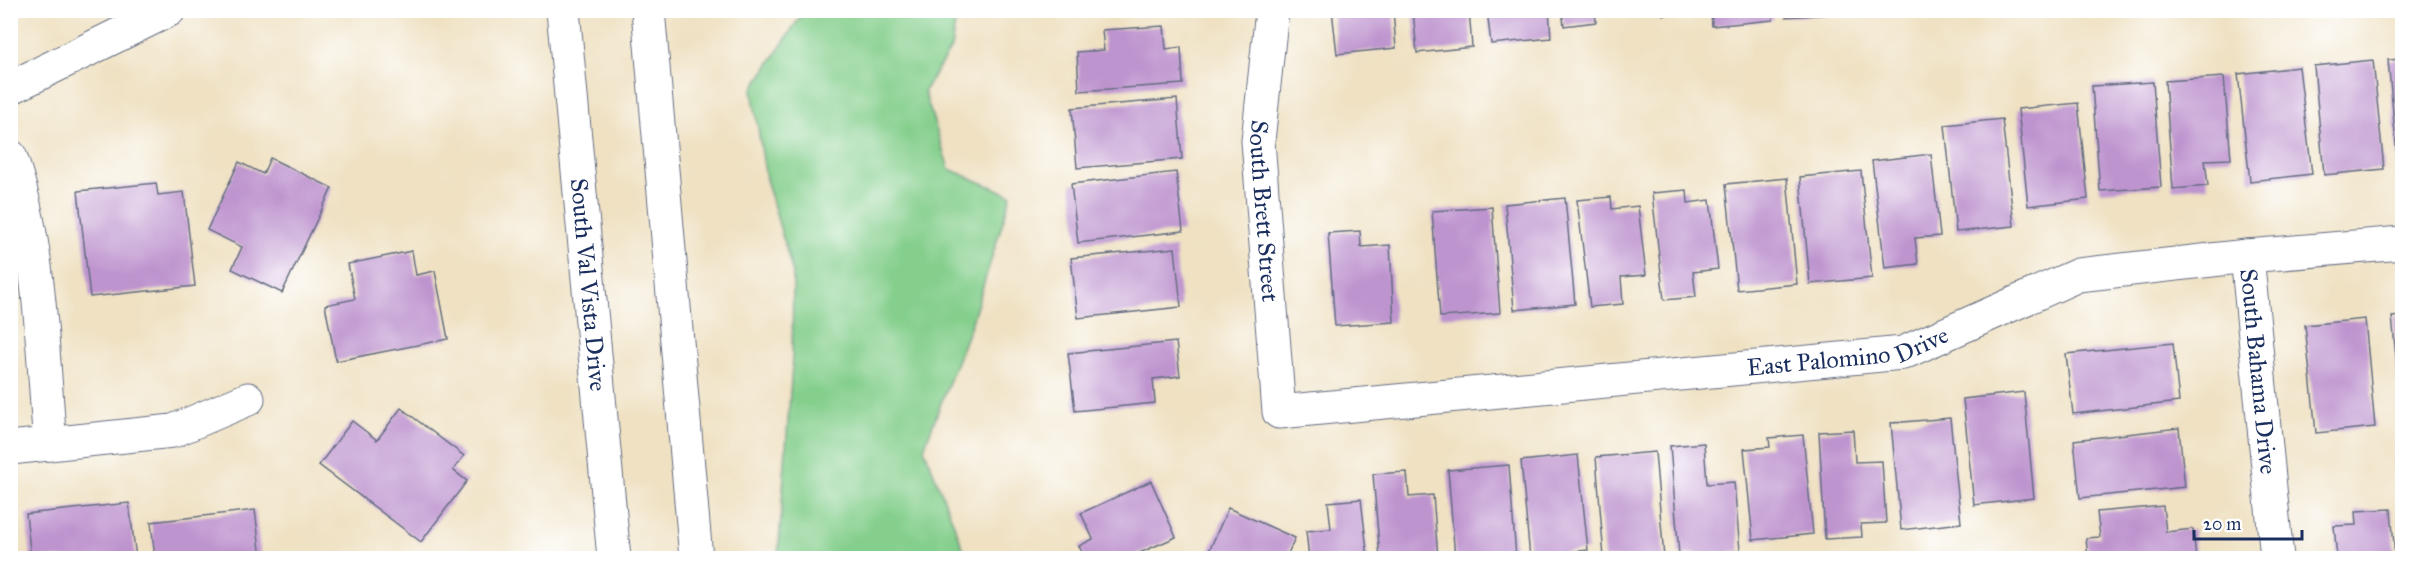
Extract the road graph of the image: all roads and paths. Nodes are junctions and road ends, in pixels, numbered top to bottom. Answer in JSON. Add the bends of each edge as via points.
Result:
{"nodes":[{"id":1,"x":169,"y":10,"type":"edge"},
{"id":2,"x":563,"y":10,"type":"edge"},
{"id":3,"x":648,"y":10,"type":"edge"},
{"id":4,"x":1272,"y":10,"type":"edge"},
{"id":5,"x":10,"y":88,"type":"edge"},
{"id":6,"x":10,"y":156,"type":"edge"},
{"id":7,"x":2403,"y":243,"type":"edge"},
{"id":8,"x":2247,"y":256,"type":"junction"},
{"id":9,"x":249,"y":399,"type":"dead end"},
{"id":10,"x":1279,"y":412,"type":"joint"},
{"id":11,"x":50,"y":444,"type":"junction"},
{"id":12,"x":10,"y":448,"type":"edge"},
{"id":13,"x":614,"y":558,"type":"edge"},
{"id":14,"x":696,"y":558,"type":"edge"},
{"id":15,"x":2277,"y":558,"type":"edge"}],
"edges":[{"from":1,"to":5,"type":"street"},
{"from":2,"to":13,"type":"street","name":"South Val Vista Drive"},
{"from":3,"to":14,"type":"street"},
{"from":4,"to":10,"type":"street","name":"South Brett Street","via":[[1258,141]]},
{"from":6,"to":11,"type":"street","via":[[18,176],[34,265]]},
{"from":7,"to":8,"type":"street","name":"East Palomino Drive"},
{"from":8,"to":10,"type":"street","name":"East Palomino Drive","via":[[2078,275],[1903,354]]},
{"from":8,"to":15,"type":"street","name":"South Bahama Drive"},
{"from":9,"to":11,"type":"street","via":[[173,431]]},
{"from":11,"to":12,"type":"street"}]}
